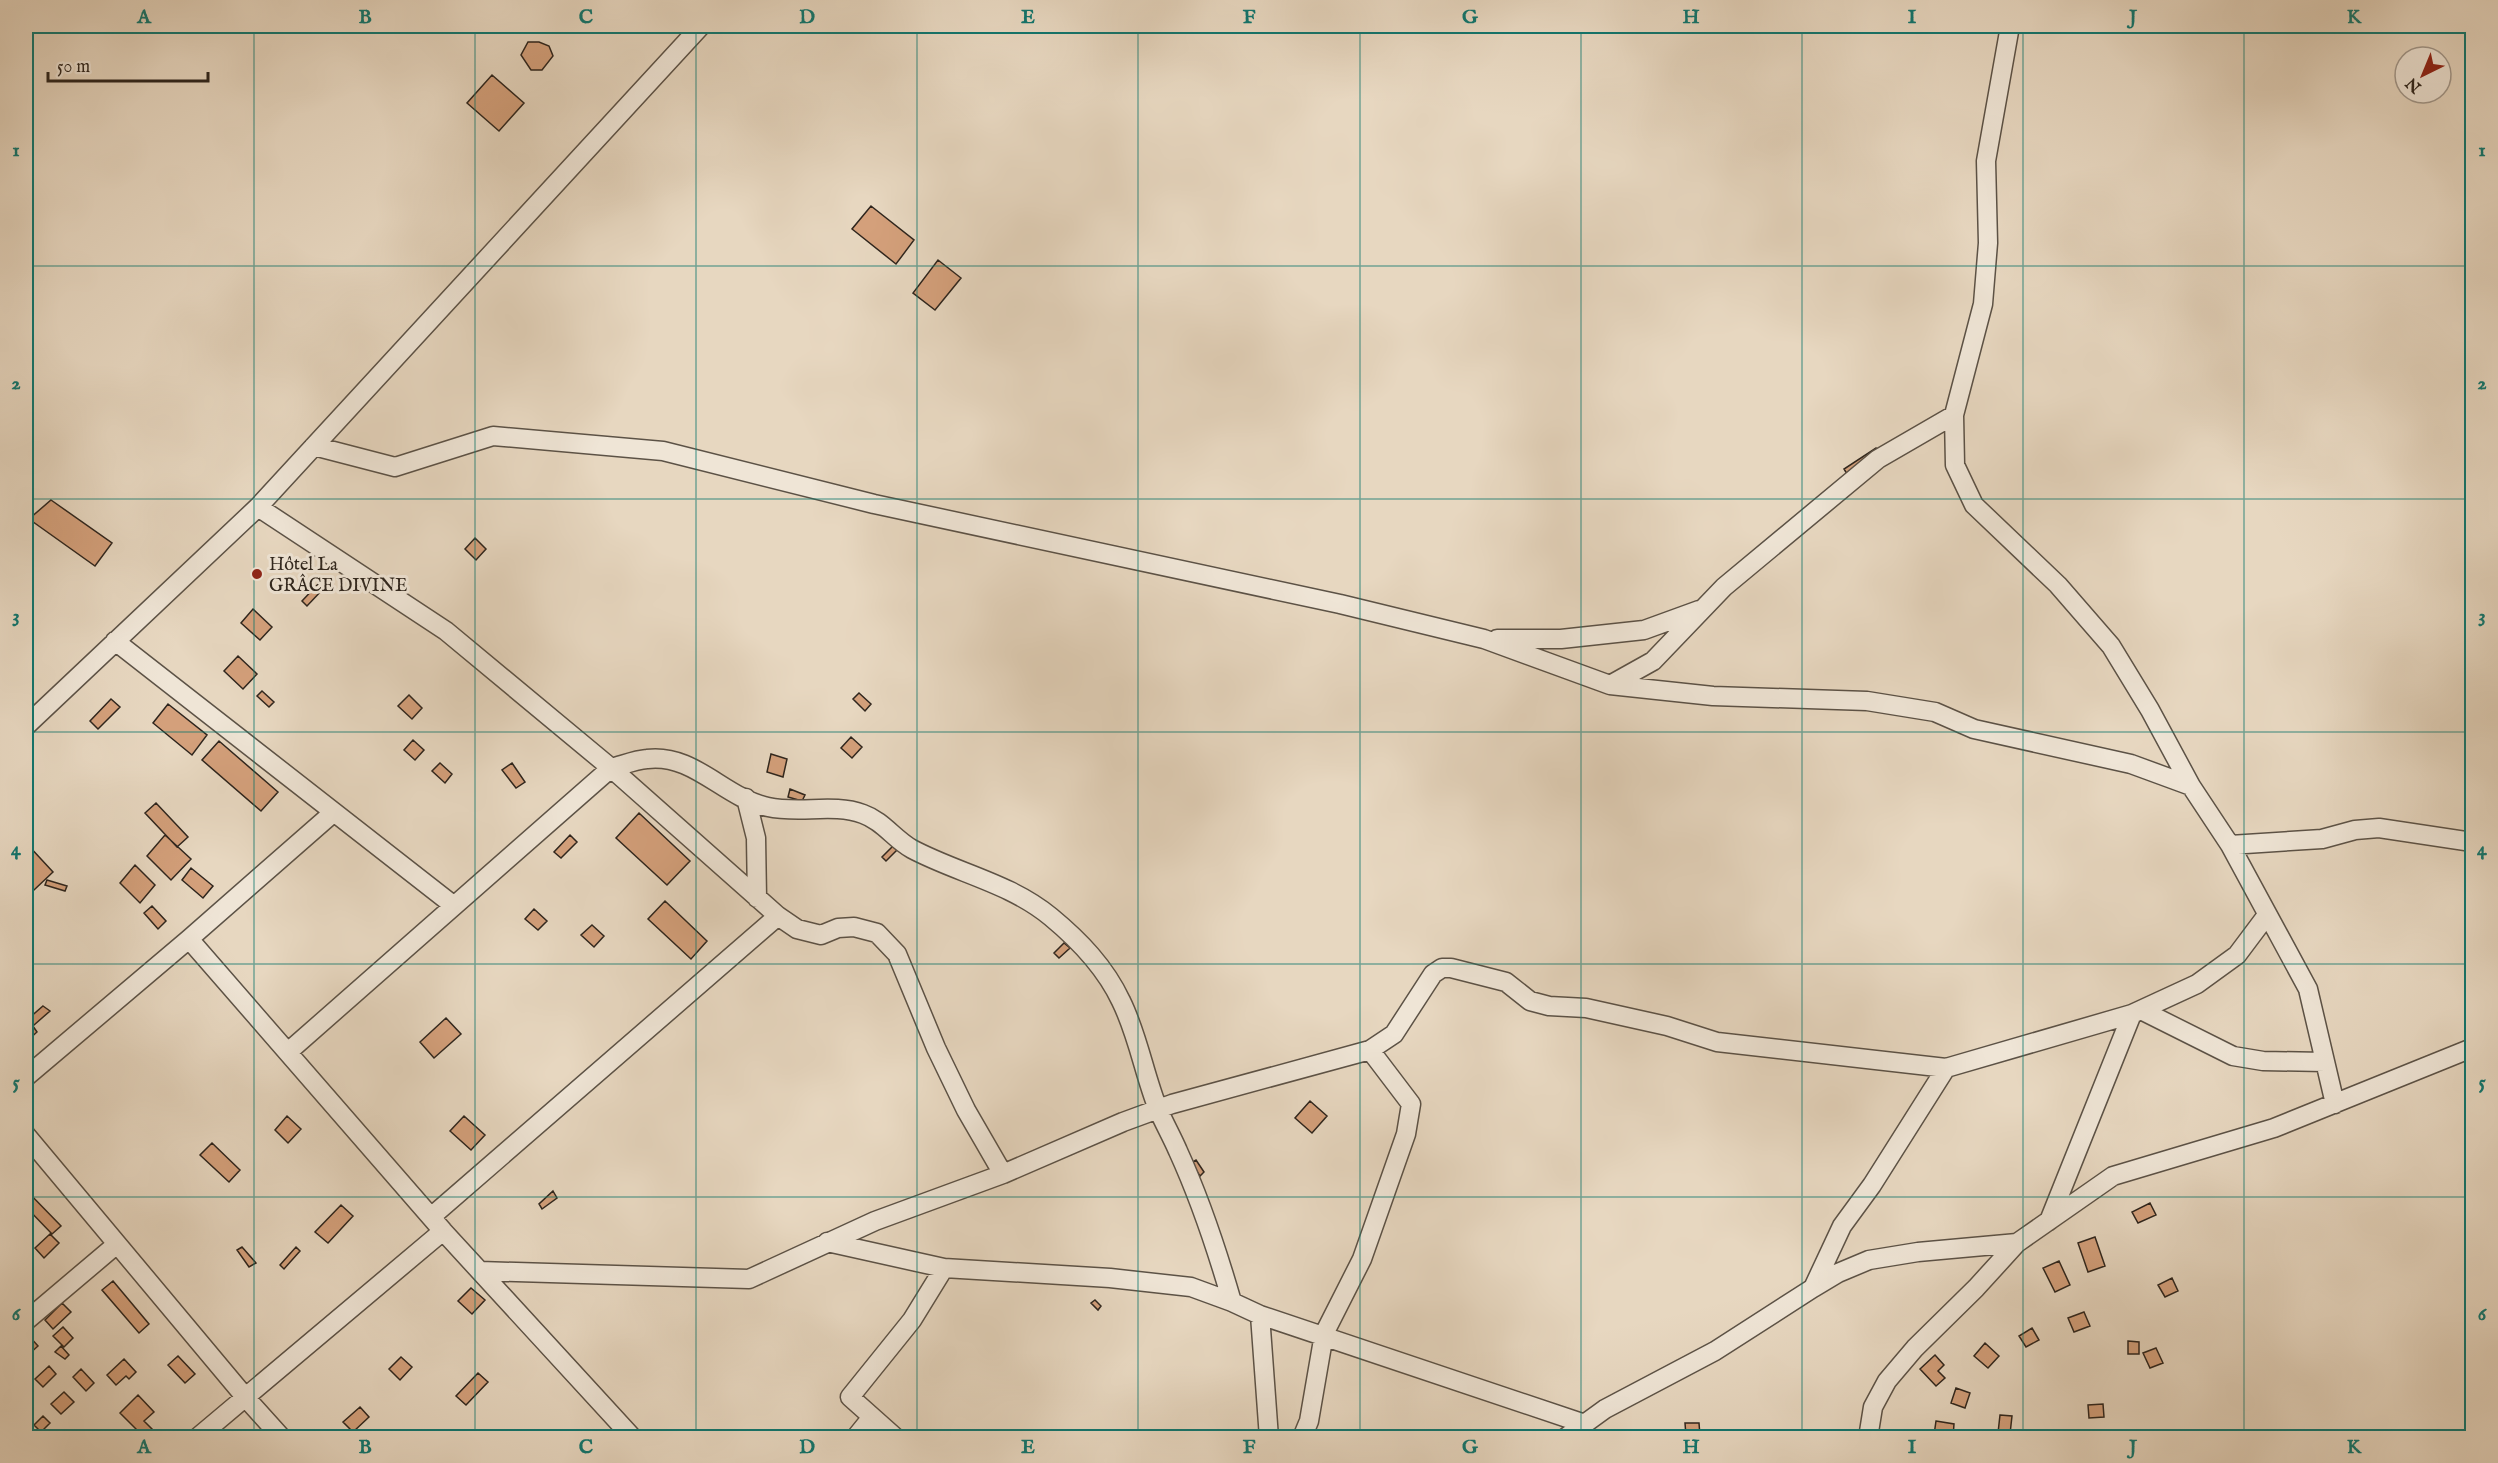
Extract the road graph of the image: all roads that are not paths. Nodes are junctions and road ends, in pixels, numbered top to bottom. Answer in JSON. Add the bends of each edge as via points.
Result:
{"nodes":[{"id":1,"x":701,"y":26,"type":"edge"},
{"id":2,"x":2010,"y":26,"type":"edge"},
{"id":3,"x":1954,"y":415,"type":"junction"},
{"id":4,"x":314,"y":446,"type":"junction"},
{"id":5,"x":258,"y":507,"type":"junction"},
{"id":6,"x":1704,"y":608,"type":"junction"},
{"id":7,"x":1484,"y":639,"type":"junction"},
{"id":8,"x":115,"y":642,"type":"junction"},
{"id":9,"x":1610,"y":685,"type":"junction"},
{"id":10,"x":26,"y":726,"type":"edge"},
{"id":11,"x":611,"y":768,"type":"junction"},
{"id":12,"x":2191,"y":786,"type":"junction"},
{"id":13,"x":746,"y":798,"type":"junction"},
{"id":14,"x":334,"y":812,"type":"junction"},
{"id":15,"x":2472,"y":842,"type":"edge"},
{"id":16,"x":2229,"y":845,"type":"junction"},
{"id":17,"x":757,"y":898,"type":"junction"},
{"id":18,"x":453,"y":905,"type":"junction"},
{"id":19,"x":2267,"y":915,"type":"junction"},
{"id":20,"x":778,"y":916,"type":"junction"},
{"id":21,"x":189,"y":939,"type":"junction"},
{"id":22,"x":2136,"y":1012,"type":"junction"},
{"id":23,"x":2472,"y":1048,"type":"edge"},
{"id":24,"x":1370,"y":1050,"type":"junction"},
{"id":25,"x":288,"y":1053,"type":"junction"},
{"id":26,"x":2325,"y":1062,"type":"junction"},
{"id":27,"x":1946,"y":1068,"type":"junction"},
{"id":28,"x":26,"y":1077,"type":"edge"},
{"id":29,"x":2334,"y":1104,"type":"junction"},
{"id":30,"x":1158,"y":1109,"type":"junction"},
{"id":31,"x":26,"y":1135,"type":"edge"},
{"id":32,"x":1003,"y":1174,"type":"junction"},
{"id":33,"x":2049,"y":1221,"type":"junction"},
{"id":34,"x":437,"y":1224,"type":"junction"},
{"id":35,"x":828,"y":1242,"type":"junction"},
{"id":36,"x":2017,"y":1243,"type":"junction"},
{"id":37,"x":117,"y":1244,"type":"junction"},
{"id":38,"x":944,"y":1268,"type":"junction"},
{"id":39,"x":480,"y":1271,"type":"junction"},
{"id":40,"x":1813,"y":1288,"type":"junction"},
{"id":41,"x":1232,"y":1302,"type":"junction"},
{"id":42,"x":1260,"y":1315,"type":"junction"},
{"id":43,"x":26,"y":1321,"type":"edge"},
{"id":44,"x":1324,"y":1334,"type":"junction"},
{"id":45,"x":246,"y":1398,"type":"junction"},
{"id":46,"x":872,"y":1417,"type":"junction"},
{"id":47,"x":1585,"y":1424,"type":"junction"},
{"id":48,"x":197,"y":1437,"type":"edge"},
{"id":49,"x":282,"y":1437,"type":"edge"},
{"id":50,"x":633,"y":1437,"type":"edge"},
{"id":51,"x":855,"y":1437,"type":"edge"},
{"id":52,"x":896,"y":1437,"type":"edge"},
{"id":53,"x":1269,"y":1437,"type":"edge"},
{"id":54,"x":1302,"y":1437,"type":"edge"},
{"id":55,"x":1565,"y":1437,"type":"edge"},
{"id":56,"x":1868,"y":1437,"type":"edge"}],
"edges":[{"from":1,"to":4,"type":"street"},
{"from":2,"to":3,"type":"street","via":[[1986,161],[1988,243],[1983,304]]},
{"from":3,"to":6,"type":"street","via":[[1878,459],[1724,586]]},
{"from":3,"to":12,"type":"street","via":[[1955,465],[1974,505],[2058,585],[2111,646]]},
{"from":4,"to":5,"type":"street"},
{"from":4,"to":7,"type":"street","via":[[395,467],[493,436],[663,451],[874,504],[1340,604]]},
{"from":5,"to":8,"type":"street"},
{"from":5,"to":11,"type":"street","via":[[446,631]]},
{"from":6,"to":7,"type":"street","via":[[1644,630],[1561,639]]},
{"from":6,"to":9,"type":"street","via":[[1653,661]]},
{"from":7,"to":9,"type":"street"},
{"from":8,"to":10,"type":"street"},
{"from":8,"to":14,"type":"street"},
{"from":9,"to":12,"type":"street","via":[[1713,696],[1867,701],[1935,712],[1974,729],[2132,764]]},
{"from":11,"to":13,"type":"street","via":[[647,759],[672,759],[699,771],[730,793]]},
{"from":11,"to":17,"type":"street"},
{"from":11,"to":18,"type":"street"},
{"from":12,"to":16,"type":"street"},
{"from":13,"to":17,"type":"street","via":[[756,838]]},
{"from":13,"to":30,"type":"street","via":[[766,807],[796,811],[840,809],[864,814],[910,848],[1011,890],[1050,916],[1095,957],[1121,1001]]},
{"from":14,"to":18,"type":"street"},
{"from":14,"to":21,"type":"street"},
{"from":15,"to":16,"type":"street","via":[[2379,828],[2322,839]]},
{"from":16,"to":19,"type":"street"},
{"from":17,"to":20,"type":"street"},
{"from":18,"to":25,"type":"street"},
{"from":19,"to":22,"type":"street","via":[[2237,955],[2197,984]]},
{"from":19,"to":26,"type":"street","via":[[2308,989]]},
{"from":20,"to":32,"type":"street","via":[[797,929],[821,935],[854,927],[877,933],[897,954],[936,1048]]},
{"from":20,"to":34,"type":"street"},
{"from":21,"to":25,"type":"street"},
{"from":21,"to":28,"type":"street"},
{"from":22,"to":26,"type":"street","via":[[2233,1056],[2263,1061]]},
{"from":22,"to":27,"type":"street"},
{"from":22,"to":33,"type":"street"},
{"from":23,"to":29,"type":"street"},
{"from":24,"to":27,"type":"street","via":[[1394,1034],[1432,974],[1451,968],[1506,982],[1530,1001],[1667,1026],[1717,1042]]},
{"from":24,"to":30,"type":"street"},
{"from":24,"to":44,"type":"street","via":[[1411,1104],[1406,1134],[1362,1259]]},
{"from":25,"to":34,"type":"street"},
{"from":26,"to":29,"type":"street"},
{"from":27,"to":40,"type":"street","via":[[1842,1226]]},
{"from":29,"to":33,"type":"street","via":[[2274,1128],[2113,1176]]},
{"from":30,"to":32,"type":"street"},
{"from":30,"to":41,"type":"street","via":[[1218,1252]]},
{"from":31,"to":37,"type":"street"},
{"from":32,"to":35,"type":"street"},
{"from":33,"to":36,"type":"street"},
{"from":34,"to":39,"type":"street"},
{"from":34,"to":45,"type":"street"},
{"from":35,"to":38,"type":"street"},
{"from":35,"to":39,"type":"street","via":[[749,1279]]},
{"from":36,"to":40,"type":"street","via":[[1869,1260]]},
{"from":36,"to":56,"type":"street","via":[[1936,1325],[1887,1382],[1872,1407]]},
{"from":37,"to":43,"type":"street"},
{"from":37,"to":45,"type":"street"},
{"from":38,"to":41,"type":"street","via":[[1191,1287]]},
{"from":38,"to":46,"type":"street","via":[[912,1320],[850,1397]]},
{"from":39,"to":50,"type":"street"},
{"from":40,"to":47,"type":"street","via":[[1714,1351],[1605,1409]]},
{"from":41,"to":42,"type":"street"},
{"from":42,"to":44,"type":"street"},
{"from":42,"to":53,"type":"street"},
{"from":44,"to":47,"type":"street"},
{"from":44,"to":54,"type":"street"},
{"from":45,"to":48,"type":"street"},
{"from":45,"to":49,"type":"street"},
{"from":46,"to":51,"type":"street"},
{"from":46,"to":52,"type":"street"},
{"from":47,"to":55,"type":"street"}]}
